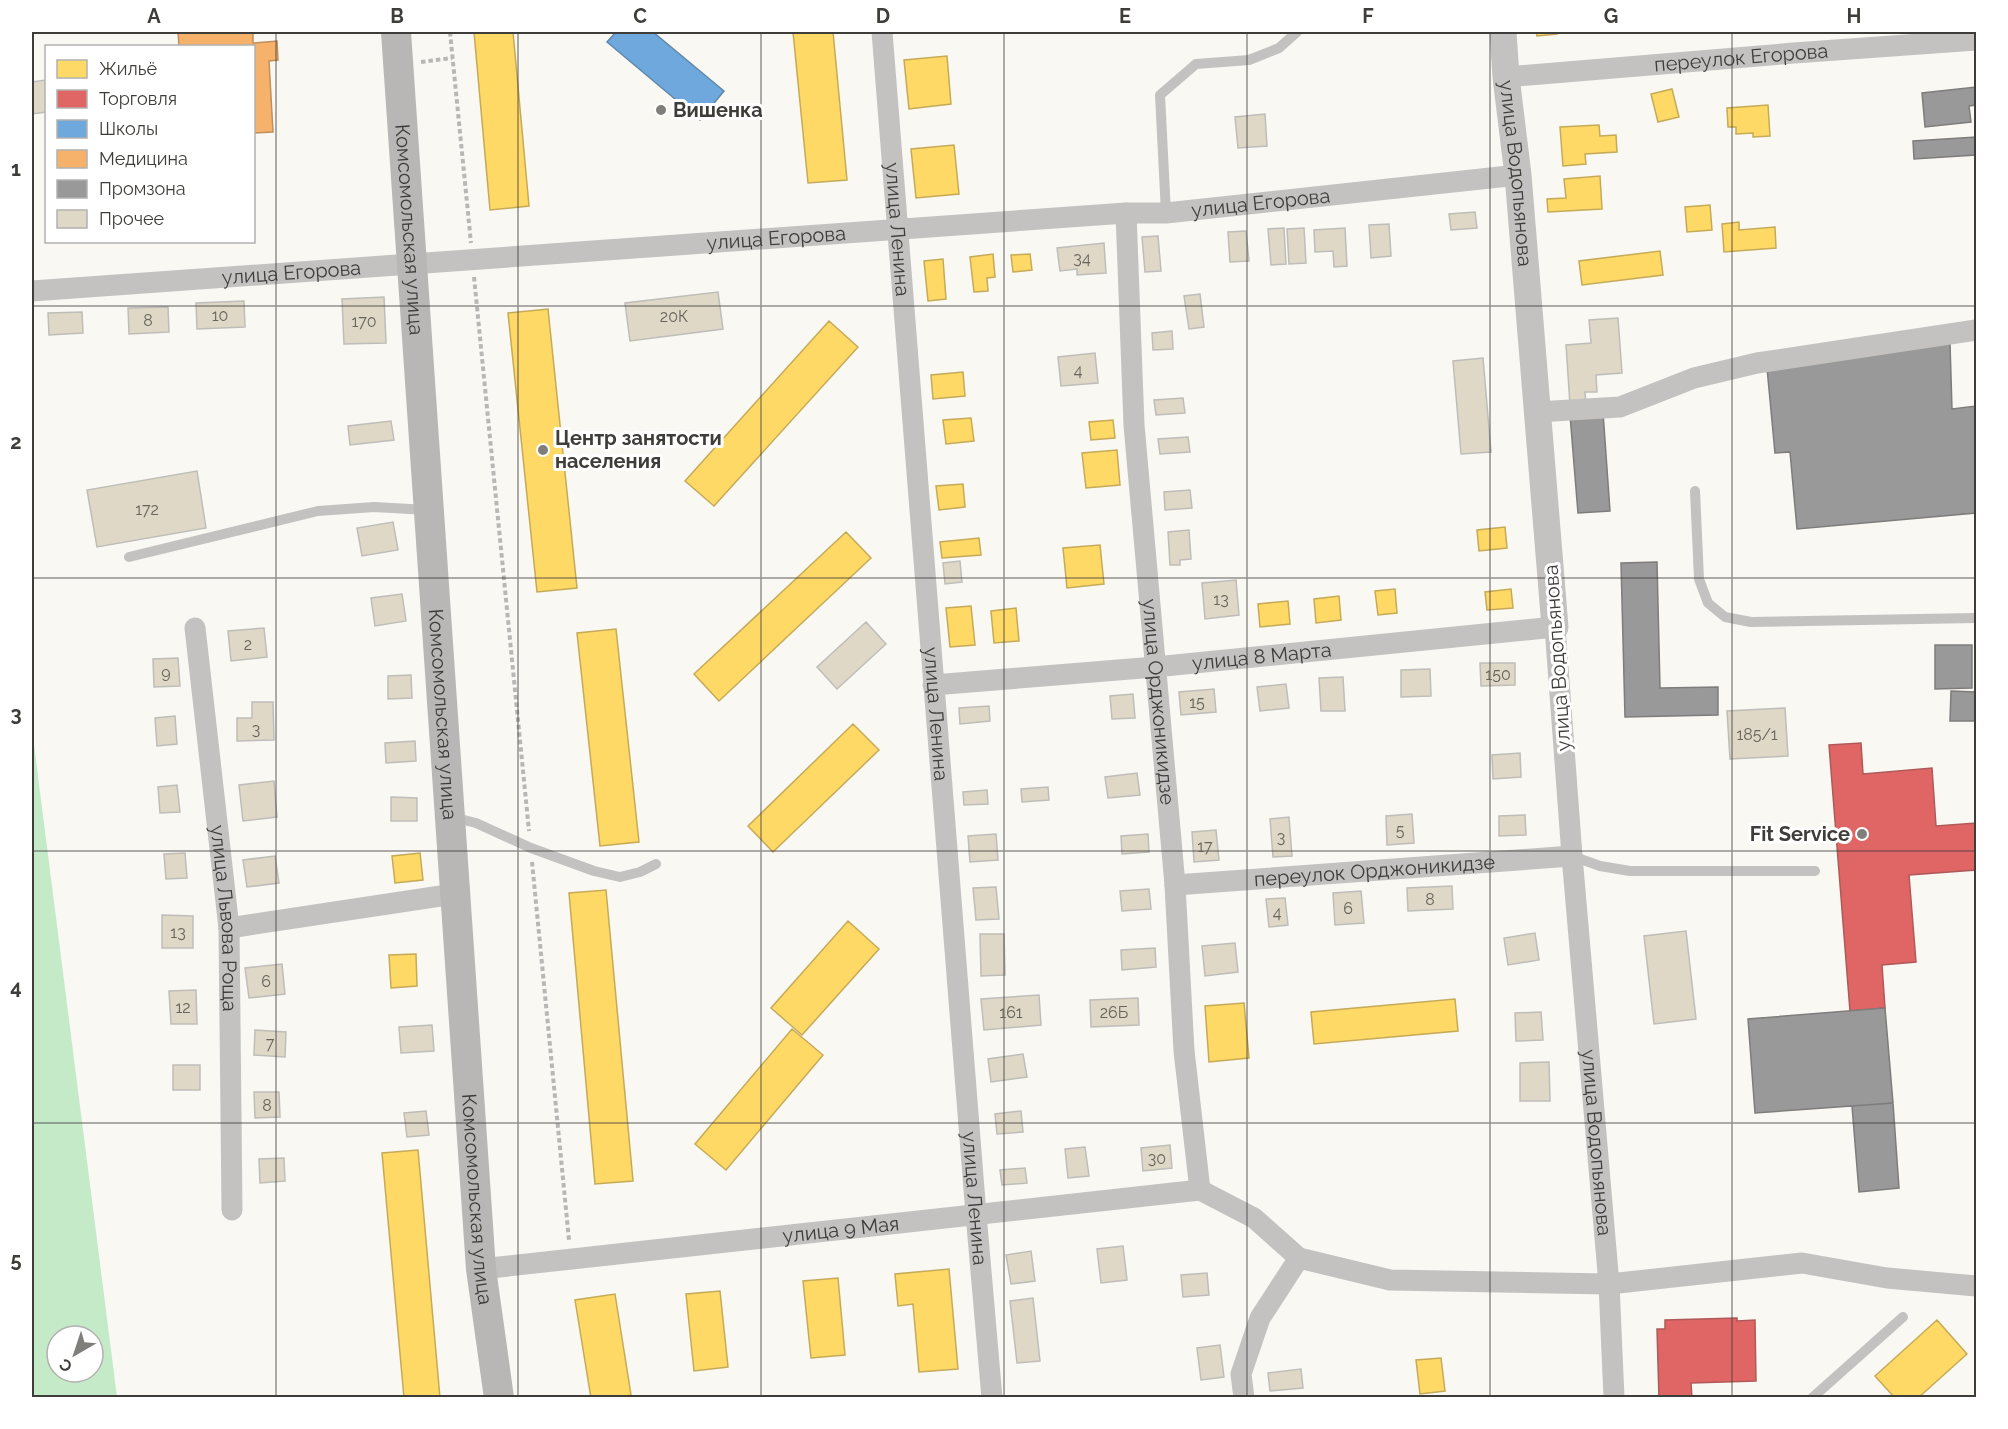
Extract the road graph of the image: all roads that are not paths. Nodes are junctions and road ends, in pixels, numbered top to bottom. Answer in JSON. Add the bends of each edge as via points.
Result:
{"nodes":[{"id":1,"x":396,"y":32,"type":"edge"},
{"id":2,"x":882,"y":32,"type":"edge"},
{"id":3,"x":1297,"y":32,"type":"edge"},
{"id":4,"x":1503,"y":32,"type":"edge"},
{"id":5,"x":1977,"y":40,"type":"edge"},
{"id":6,"x":1506,"y":78,"type":"junction"},
{"id":7,"x":1518,"y":176,"type":"junction"},
{"id":8,"x":1126,"y":213,"type":"junction"},
{"id":9,"x":1166,"y":213,"type":"junction"},
{"id":10,"x":898,"y":230,"type":"junction"},
{"id":11,"x":412,"y":263,"type":"junction"},
{"id":12,"x":32,"y":291,"type":"edge"},
{"id":13,"x":1977,"y":330,"type":"edge"},
{"id":14,"x":1537,"y":412,"type":"junction"},
{"id":15,"x":1695,"y":491,"type":"dead end"},
{"id":16,"x":428,"y":510,"type":"junction"},
{"id":17,"x":129,"y":557,"type":"dead end"},
{"id":18,"x":1977,"y":618,"type":"edge"},
{"id":19,"x":1555,"y":627,"type":"junction"},
{"id":20,"x":195,"y":628,"type":"dead end"},
{"id":21,"x":1155,"y":667,"type":"junction"},
{"id":22,"x":933,"y":685,"type":"junction"},
{"id":23,"x":449,"y":816,"type":"junction"},
{"id":24,"x":1572,"y":856,"type":"junction"},
{"id":25,"x":656,"y":864,"type":"dead end"},
{"id":26,"x":1815,"y":871,"type":"dead end"},
{"id":27,"x":1174,"y":885,"type":"junction"},
{"id":28,"x":454,"y":894,"type":"junction"},
{"id":29,"x":229,"y":928,"type":"junction"},
{"id":30,"x":1200,"y":1190,"type":"junction"},
{"id":31,"x":232,"y":1210,"type":"dead end"},
{"id":32,"x":976,"y":1214,"type":"junction"},
{"id":33,"x":1299,"y":1258,"type":"junction"},
{"id":34,"x":481,"y":1269,"type":"junction"},
{"id":35,"x":1609,"y":1284,"type":"junction"},
{"id":36,"x":1977,"y":1286,"type":"edge"},
{"id":37,"x":1903,"y":1317,"type":"dead end"},
{"id":38,"x":499,"y":1398,"type":"edge"},
{"id":39,"x":992,"y":1398,"type":"edge"},
{"id":40,"x":1244,"y":1398,"type":"edge"},
{"id":41,"x":1614,"y":1398,"type":"edge"},
{"id":42,"x":1812,"y":1398,"type":"edge"}],
"edges":[{"from":1,"to":11,"type":"main road","name":"Комсомольская улица"},
{"from":2,"to":10,"type":"street","name":"улица Ленина"},
{"from":3,"to":9,"type":"lane","via":[[1279,48],[1249,60],[1196,64],[1160,95]]},
{"from":4,"to":6,"type":"street","name":"улица Водопьянова"},
{"from":5,"to":6,"type":"street","name":"переулок Егорова"},
{"from":6,"to":7,"type":"street","name":"улица Водопьянова"},
{"from":7,"to":9,"type":"street","name":"улица Егорова"},
{"from":7,"to":14,"type":"street","name":"улица Водопьянова"},
{"from":8,"to":9,"type":"street","name":"улица Егорова"},
{"from":8,"to":10,"type":"street","name":"улица Егорова"},
{"from":8,"to":21,"type":"street","name":"улица Орджоникидзе","via":[[1134,424]]},
{"from":10,"to":11,"type":"street","name":"улица Егорова"},
{"from":10,"to":22,"type":"street","name":"улица Ленина"},
{"from":11,"to":12,"type":"street","name":"улица Егорова"},
{"from":11,"to":16,"type":"main road","name":"Комсомольская улица"},
{"from":13,"to":14,"type":"street","via":[[1757,363],[1694,378],[1620,407]]},
{"from":14,"to":19,"type":"street","name":"улица Водопьянова"},
{"from":15,"to":18,"type":"lane","via":[[1699,579],[1708,603],[1725,617],[1751,622]]},
{"from":16,"to":17,"type":"lane","via":[[374,507],[318,511]]},
{"from":16,"to":23,"type":"main road","name":"Комсомольская улица"},
{"from":19,"to":21,"type":"street","name":"улица 8 Марта"},
{"from":19,"to":24,"type":"street","name":"улица Водопьянова"},
{"from":20,"to":29,"type":"street","name":"улица Львова Роща"},
{"from":21,"to":22,"type":"street","name":"улица 8 Марта"},
{"from":21,"to":27,"type":"street","name":"улица Орджоникидзе"},
{"from":22,"to":32,"type":"street","name":"улица Ленина"},
{"from":23,"to":25,"type":"lane","via":[[476,823],[594,871],[620,877]]},
{"from":23,"to":28,"type":"main road","name":"Комсомольская улица"},
{"from":24,"to":26,"type":"lane","via":[[1630,871]]},
{"from":24,"to":27,"type":"street","name":"переулок Орджоникидзе"},
{"from":24,"to":35,"type":"street","name":"улица Водопьянова"},
{"from":27,"to":30,"type":"street","name":"улица Орджоникидзе","via":[[1184,1051]]},
{"from":28,"to":29,"type":"street"},
{"from":28,"to":34,"type":"main road","name":"Комсомольская улица"},
{"from":29,"to":31,"type":"street","name":"улица Львова Роща"},
{"from":30,"to":32,"type":"street","name":"улица 9 Мая"},
{"from":30,"to":33,"type":"street","via":[[1254,1218]]},
{"from":32,"to":34,"type":"street","name":"улица 9 Мая"},
{"from":32,"to":39,"type":"street","name":"улица Ленина"},
{"from":33,"to":35,"type":"street","via":[[1390,1280]]},
{"from":33,"to":40,"type":"street","via":[[1260,1318],[1241,1374]]},
{"from":34,"to":38,"type":"main road","name":"Комсомольская улица"},
{"from":35,"to":36,"type":"street","via":[[1802,1263],[1887,1278]]},
{"from":35,"to":41,"type":"street","name":"улица Водопьянова"},
{"from":37,"to":42,"type":"lane"}]}
